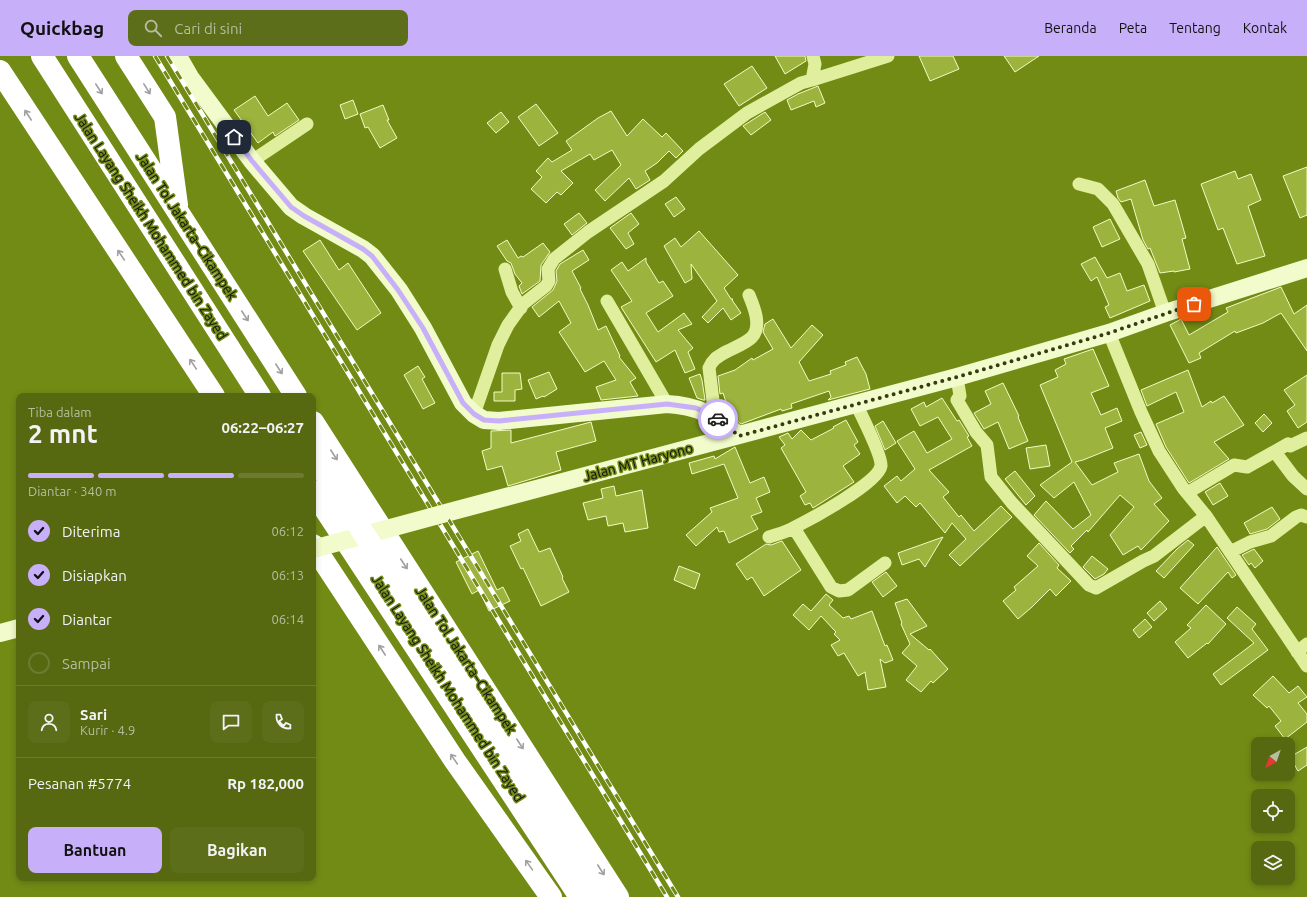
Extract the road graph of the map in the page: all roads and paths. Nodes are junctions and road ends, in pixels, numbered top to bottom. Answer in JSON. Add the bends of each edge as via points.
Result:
{"nodes":[{"id":1,"x":34,"y":56,"type":"edge"},
{"id":2,"x":42,"y":56,"type":"edge"},
{"id":3,"x":58,"y":56,"type":"edge"},
{"id":4,"x":78,"y":56,"type":"edge"},
{"id":5,"x":126,"y":56,"type":"edge"},
{"id":6,"x":178,"y":56,"type":"edge"},
{"id":7,"x":813,"y":56,"type":"edge"},
{"id":8,"x":888,"y":56,"type":"edge"},
{"id":9,"x":0,"y":71,"type":"edge"},
{"id":10,"x":812,"y":80,"type":"junction"},
{"id":11,"x":307,"y":124,"type":"dead end"},
{"id":12,"x":252,"y":161,"type":"junction"},
{"id":13,"x":1079,"y":184,"type":"dead end"},
{"id":14,"x":178,"y":212,"type":"junction"},
{"id":15,"x":1307,"y":268,"type":"edge"},
{"id":16,"x":505,"y":269,"type":"dead end"},
{"id":17,"x":749,"y":295,"type":"dead end"},
{"id":18,"x":607,"y":301,"type":"dead end"},
{"id":19,"x":521,"y":308,"type":"junction"},
{"id":20,"x":1165,"y":313,"type":"junction"},
{"id":21,"x":1109,"y":333,"type":"junction"},
{"id":22,"x":957,"y":377,"type":"junction"},
{"id":23,"x":212,"y":393,"type":"edge"},
{"id":24,"x":250,"y":393,"type":"edge"},
{"id":25,"x":258,"y":393,"type":"edge"},
{"id":26,"x":273,"y":393,"type":"edge"},
{"id":27,"x":294,"y":393,"type":"edge"},
{"id":28,"x":667,"y":404,"type":"junction"},
{"id":29,"x":856,"y":404,"type":"junction"},
{"id":30,"x":474,"y":414,"type":"junction"},
{"id":31,"x":715,"y":417,"type":"junction"},
{"id":32,"x":316,"y":427,"type":"edge"},
{"id":33,"x":739,"y":436,"type":"junction"},
{"id":34,"x":1307,"y":438,"type":"edge"},
{"id":35,"x":1274,"y":452,"type":"junction"},
{"id":36,"x":316,"y":460,"type":"edge"},
{"id":37,"x":316,"y":483,"type":"edge"},
{"id":38,"x":1307,"y":489,"type":"edge"},
{"id":39,"x":1187,"y":493,"type":"junction"},
{"id":40,"x":316,"y":497,"type":"edge"},
{"id":41,"x":1206,"y":516,"type":"junction"},
{"id":42,"x":1307,"y":517,"type":"edge"},
{"id":43,"x":794,"y":528,"type":"junction"},
{"id":44,"x":769,"y":537,"type":"dead end"},
{"id":45,"x":316,"y":548,"type":"edge"},
{"id":46,"x":316,"y":550,"type":"edge"},
{"id":47,"x":1230,"y":552,"type":"junction"},
{"id":48,"x":885,"y":563,"type":"dead end"},
{"id":49,"x":16,"y":629,"type":"edge"},
{"id":50,"x":0,"y":633,"type":"edge"},
{"id":51,"x":1302,"y":648,"type":"edge"},
{"id":52,"x":1307,"y":666,"type":"edge"},
{"id":53,"x":551,"y":897,"type":"edge"},
{"id":54,"x":580,"y":897,"type":"edge"},
{"id":55,"x":584,"y":897,"type":"edge"},
{"id":56,"x":600,"y":897,"type":"edge"},
{"id":57,"x":618,"y":897,"type":"edge"}],
"edges":[{"from":1,"to":24,"type":"highway"},
{"from":2,"to":25,"type":"highway","name":"Jalan Layang Sheikh Mohammed bin Zayed"},
{"from":3,"to":26,"type":"highway","name":"Jalan Layang Sheikh Mohammed bin Zayed"},
{"from":4,"to":14,"type":"highway","name":"Jalan Tol Jakarta–Cikampek","one_way":true},
{"from":5,"to":14,"type":"highway","one_way":true,"via":[[165,117]]},
{"from":6,"to":12,"type":"main road","via":[[190,77]]},
{"from":7,"to":10,"type":"street","via":[[815,64]]},
{"from":8,"to":10,"type":"street"},
{"from":23,"to":9,"type":"highway","one_way":true},
{"from":10,"to":19,"type":"street","via":[[747,113],[699,149],[664,181],[588,232],[550,264],[549,281],[546,286]]},
{"from":11,"to":12,"type":"street"},
{"from":12,"to":30,"type":"main road","via":[[297,212],[372,256],[403,296],[463,403]]},
{"from":13,"to":20,"type":"street","via":[[1098,190],[1113,204],[1148,264]]},
{"from":14,"to":27,"type":"highway","name":"Jalan Tol Jakarta–Cikampek","one_way":true},
{"from":15,"to":20,"type":"main road","name":"Jalan MT Haryono"},
{"from":16,"to":19,"type":"street","via":[[512,292]]},
{"from":17,"to":31,"type":"street","via":[[757,318],[755,332],[751,338],[712,361],[709,368]]},
{"from":18,"to":28,"type":"street"},
{"from":19,"to":30,"type":"street","via":[[498,345]]},
{"from":20,"to":21,"type":"main road","name":"Jalan MT Haryono"},
{"from":21,"to":22,"type":"main road","name":"Jalan MT Haryono"},
{"from":21,"to":39,"type":"street","via":[[1159,451]]},
{"from":22,"to":29,"type":"main road","name":"Jalan MT Haryono"},
{"from":22,"to":41,"type":"street","via":[[960,396],[957,400],[986,445],[991,476],[1012,503],[1089,585],[1096,588],[1154,556]]},
{"from":28,"to":30,"type":"main road","via":[[499,421],[484,420]]},
{"from":28,"to":31,"type":"main road","via":[[696,408]]},
{"from":29,"to":33,"type":"main road","name":"Jalan MT Haryono"},
{"from":29,"to":43,"type":"street","via":[[881,466],[877,474],[862,488]]},
{"from":31,"to":33,"type":"main road"},
{"from":32,"to":57,"type":"highway","name":"Jalan Tol Jakarta–Cikampek","one_way":true},
{"from":33,"to":45,"type":"main road","name":"Jalan MT Haryono","bridge":true},
{"from":34,"to":35,"type":"street"},
{"from":35,"to":38,"type":"street"},
{"from":35,"to":39,"type":"street","via":[[1246,467],[1234,465]]},
{"from":36,"to":56,"type":"highway","name":"Jalan Layang Sheikh Mohammed bin Zayed","bridge":true},
{"from":37,"to":55,"type":"highway","name":"Jalan Layang Sheikh Mohammed bin Zayed"},
{"from":39,"to":41,"type":"street"},
{"from":40,"to":54,"type":"highway"},
{"from":41,"to":47,"type":"street"},
{"from":42,"to":47,"type":"street","via":[[1296,517],[1271,536],[1250,542]]},
{"from":43,"to":44,"type":"street"},
{"from":43,"to":48,"type":"street","via":[[831,587],[839,592],[848,590]]},
{"from":53,"to":46,"type":"highway","one_way":true,"via":[[455,761]]},
{"from":47,"to":51,"type":"street"},
{"from":49,"to":50,"type":"main road"},
{"from":51,"to":52,"type":"street"}]}
